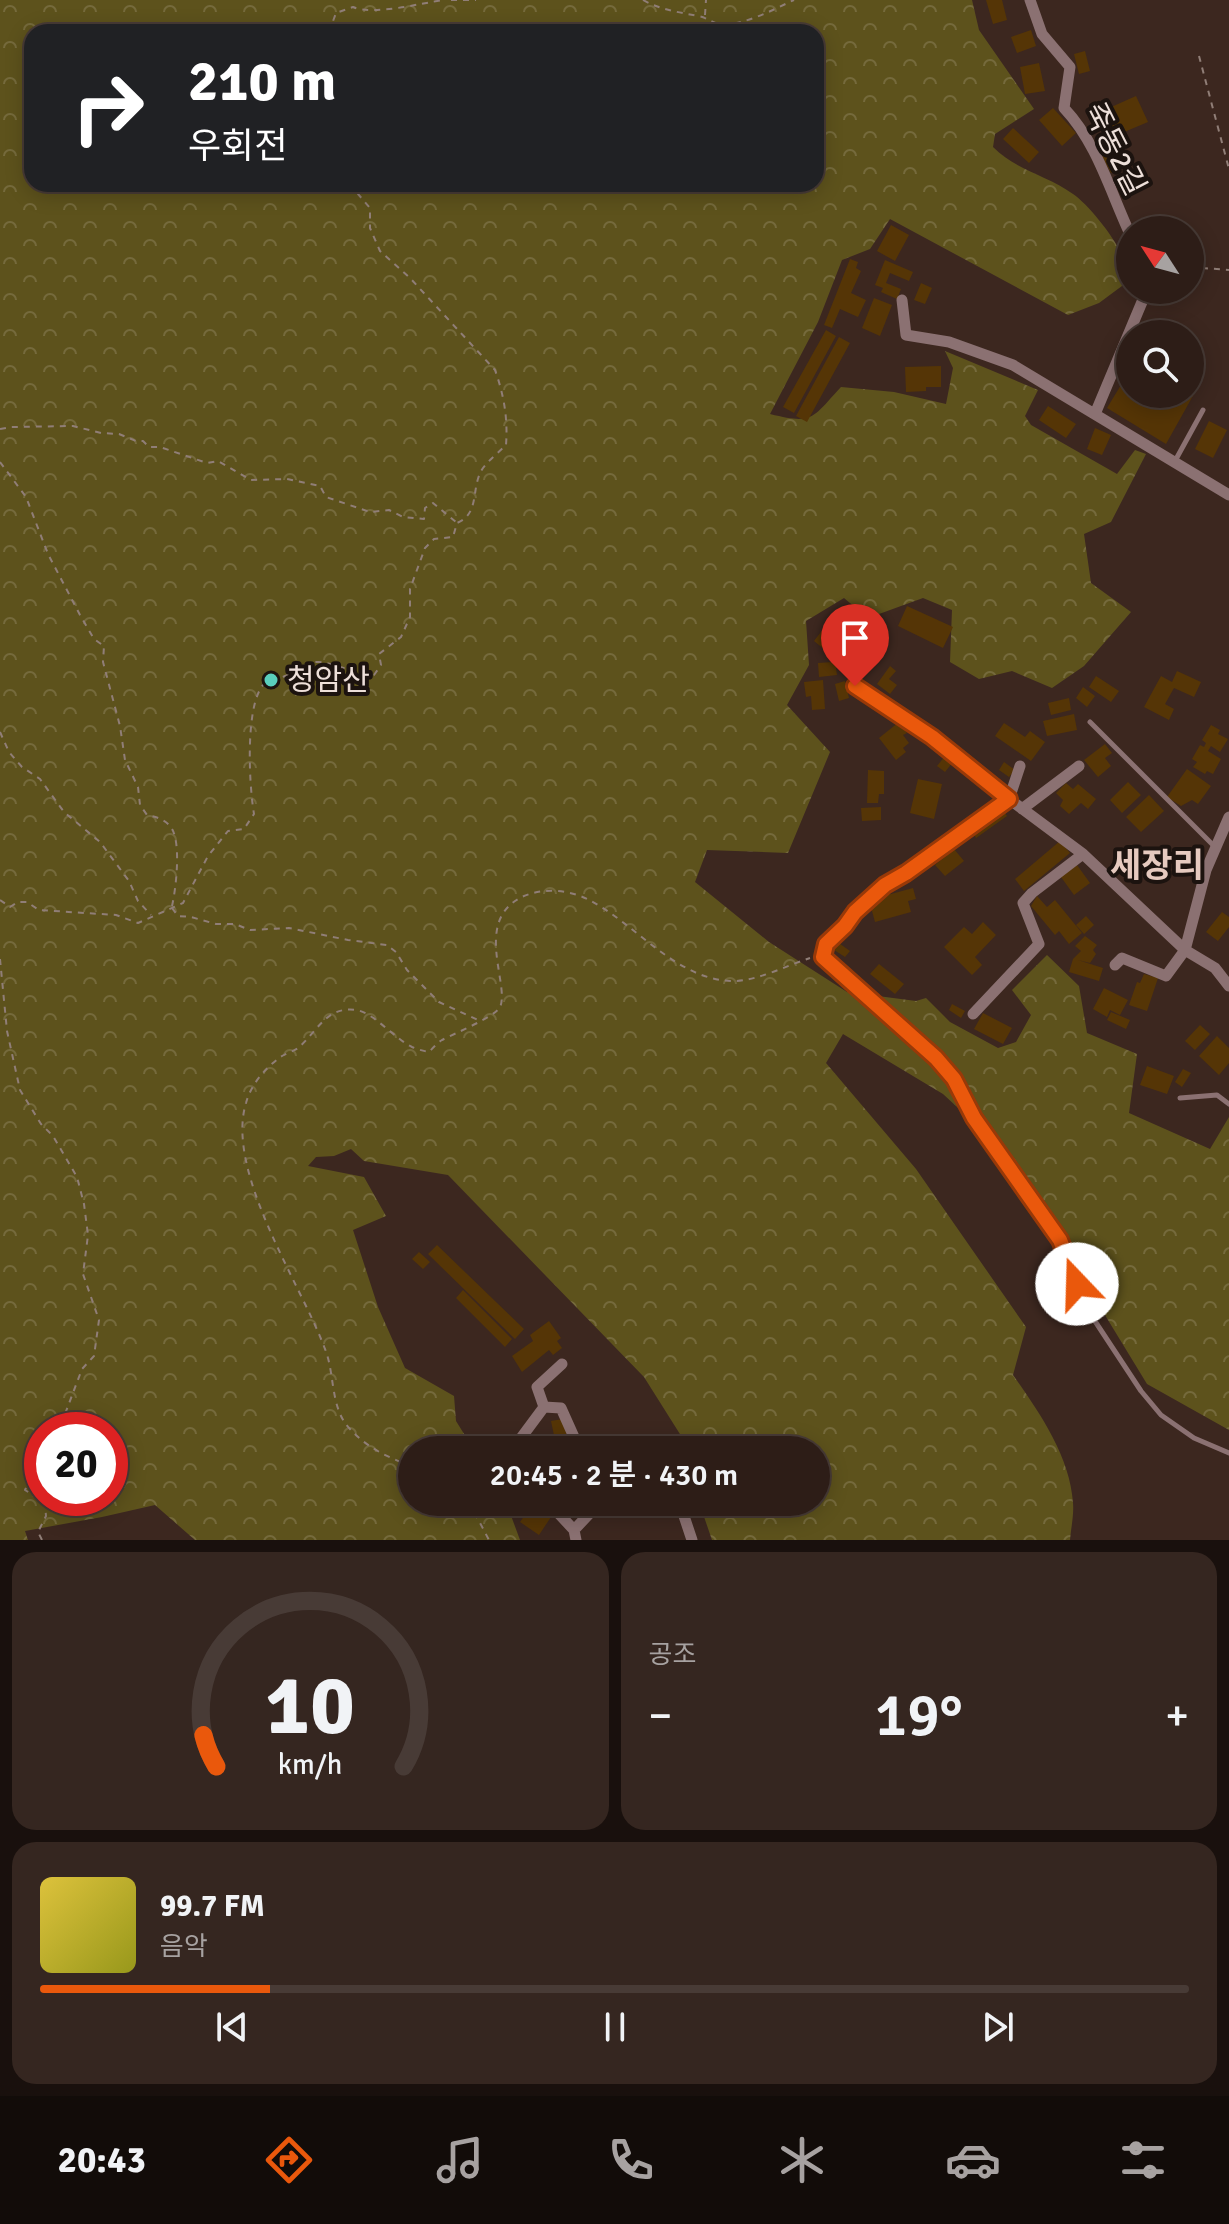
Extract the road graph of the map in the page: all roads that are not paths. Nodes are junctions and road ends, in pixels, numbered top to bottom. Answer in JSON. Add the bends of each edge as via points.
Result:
{"nodes":[{"id":1,"x":1030,"y":0,"type":"edge"},
{"id":2,"x":1122,"y":216,"type":"edge"},
{"id":3,"x":902,"y":300,"type":"dead end"},
{"id":4,"x":1141,"y":304,"type":"edge"},
{"id":5,"x":1203,"y":410,"type":"dead end"},
{"id":6,"x":1095,"y":414,"type":"junction"},
{"id":7,"x":1174,"y":462,"type":"junction"},
{"id":8,"x":1229,"y":495,"type":"edge"},
{"id":9,"x":870,"y":632,"type":"dead end"},
{"id":10,"x":1090,"y":722,"type":"dead end"},
{"id":11,"x":1020,"y":766,"type":"dead end"},
{"id":12,"x":1079,"y":766,"type":"dead end"},
{"id":13,"x":1009,"y":799,"type":"junction"},
{"id":14,"x":1022,"y":809,"type":"junction"},
{"id":15,"x":1229,"y":817,"type":"edge"},
{"id":16,"x":1215,"y":848,"type":"junction"},
{"id":17,"x":1083,"y":854,"type":"junction"},
{"id":18,"x":1185,"y":950,"type":"junction"},
{"id":19,"x":823,"y":957,"type":"joint"},
{"id":20,"x":1115,"y":965,"type":"dead end"},
{"id":21,"x":1229,"y":986,"type":"edge"},
{"id":22,"x":973,"y":1014,"type":"dead end"},
{"id":23,"x":1180,"y":1098,"type":"dead end"},
{"id":24,"x":1229,"y":1104,"type":"edge"},
{"id":25,"x":562,"y":1364,"type":"dead end"},
{"id":26,"x":544,"y":1407,"type":"junction"},
{"id":27,"x":522,"y":1436,"type":"edge"},
{"id":28,"x":572,"y":1436,"type":"edge"},
{"id":29,"x":1229,"y":1453,"type":"edge"},
{"id":30,"x":559,"y":1516,"type":"edge"},
{"id":31,"x":588,"y":1516,"type":"edge"},
{"id":32,"x":684,"y":1516,"type":"dead end"},
{"id":33,"x":575,"y":1535,"type":"edge"},
{"id":34,"x":692,"y":1540,"type":"edge"}],
"edges":[{"from":1,"to":2,"type":"street","name":"죽동2길","via":[[1042,34],[1070,67],[1064,108],[1079,124]]},
{"from":3,"to":6,"type":"street","via":[[906,335],[949,342],[1013,365]]},
{"from":4,"to":6,"type":"street"},
{"from":5,"to":7,"type":"lane"},
{"from":6,"to":7,"type":"street"},
{"from":7,"to":8,"type":"street"},
{"from":9,"to":13,"type":"street","via":[[854,656],[855,686],[932,737]]},
{"from":10,"to":16,"type":"lane"},
{"from":11,"to":13,"type":"street"},
{"from":12,"to":14,"type":"street"},
{"from":13,"to":14,"type":"street"},
{"from":13,"to":19,"type":"street","via":[[885,885],[826,944]]},
{"from":14,"to":17,"type":"street"},
{"from":15,"to":16,"type":"street"},
{"from":16,"to":18,"type":"street"},
{"from":17,"to":18,"type":"street"},
{"from":17,"to":22,"type":"street","via":[[1023,903],[1039,944]]},
{"from":18,"to":20,"type":"street","via":[[1166,976],[1122,958]]},
{"from":18,"to":21,"type":"street","via":[[1215,968]]},
{"from":19,"to":29,"type":"lane","via":[[954,1079],[974,1118],[1060,1240],[1085,1306],[1141,1391],[1161,1415]]},
{"from":23,"to":24,"type":"lane","via":[[1217,1095]]},
{"from":25,"to":26,"type":"street","via":[[537,1387]]},
{"from":26,"to":27,"type":"street"},
{"from":26,"to":28,"type":"street","via":[[561,1408]]},
{"from":30,"to":33,"type":"street"},
{"from":31,"to":33,"type":"street"},
{"from":32,"to":34,"type":"street"}]}
